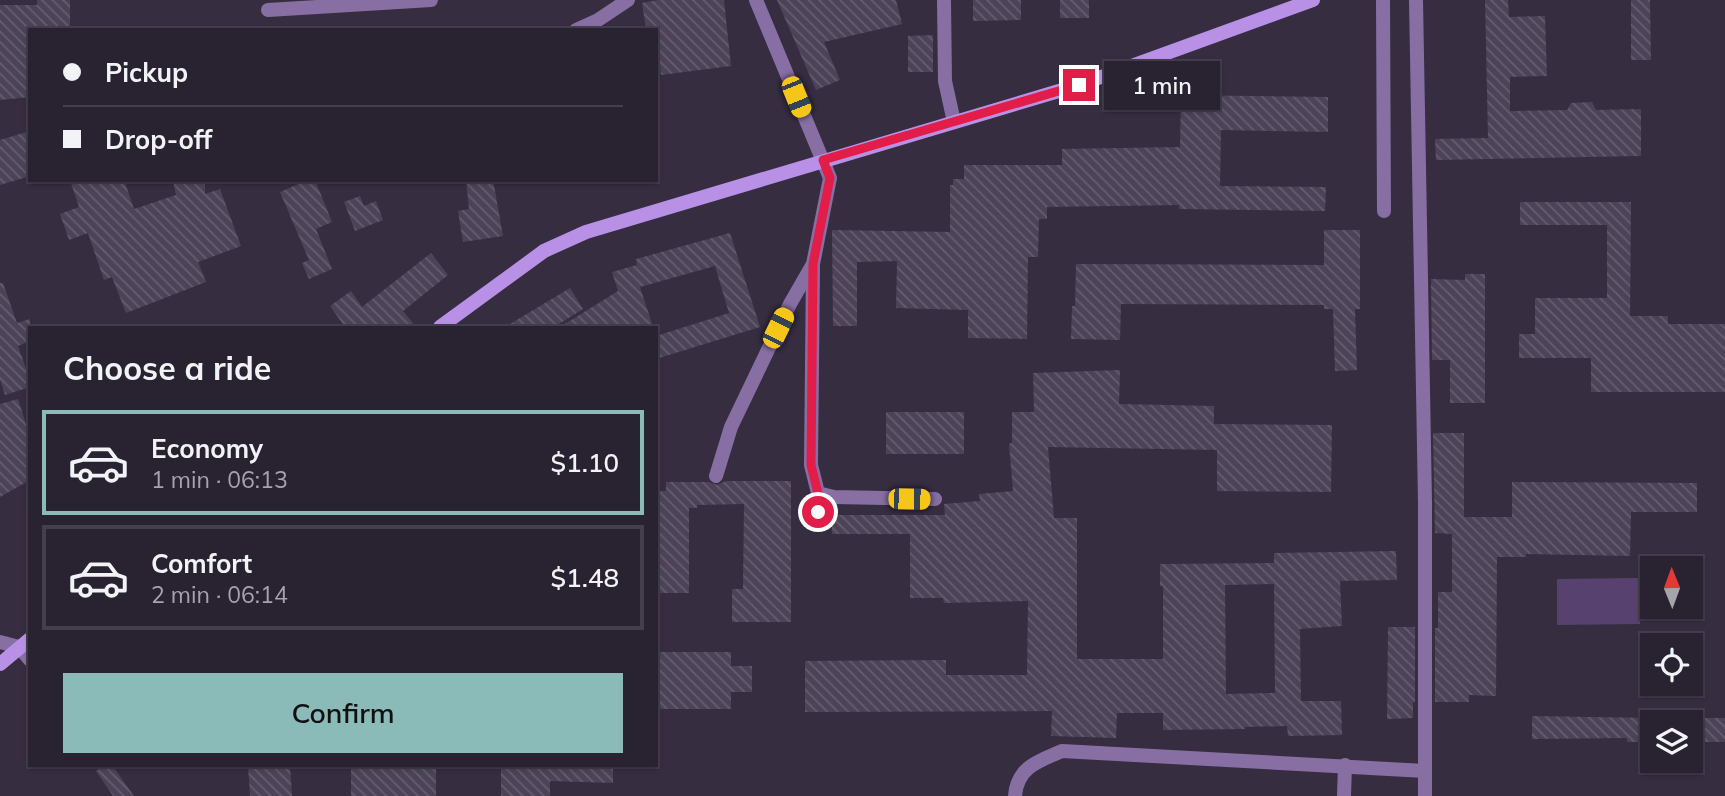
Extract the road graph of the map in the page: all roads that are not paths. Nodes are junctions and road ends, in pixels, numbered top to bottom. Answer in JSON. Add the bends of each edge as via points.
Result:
{"nodes":[{"id":1,"x":431,"y":0,"type":"edge"},
{"id":2,"x":628,"y":0,"type":"edge"},
{"id":3,"x":756,"y":0,"type":"edge"},
{"id":4,"x":944,"y":0,"type":"edge"},
{"id":5,"x":1313,"y":0,"type":"edge"},
{"id":6,"x":1382,"y":0,"type":"edge"},
{"id":7,"x":1416,"y":0,"type":"edge"},
{"id":8,"x":268,"y":10,"type":"dead end"},
{"id":9,"x":580,"y":28,"type":"edge"},
{"id":10,"x":954,"y":122,"type":"junction"},
{"id":11,"x":823,"y":160,"type":"junction"},
{"id":12,"x":1384,"y":211,"type":"dead end"},
{"id":13,"x":813,"y":264,"type":"junction"},
{"id":14,"x":441,"y":326,"type":"edge"},
{"id":15,"x":716,"y":476,"type":"dead end"},
{"id":16,"x":818,"y":493,"type":"junction"},
{"id":17,"x":935,"y":499,"type":"dead end"},
{"id":18,"x":818,"y":512,"type":"dead end"},
{"id":19,"x":0,"y":642,"type":"edge"},
{"id":20,"x":25,"y":643,"type":"edge"},
{"id":21,"x":0,"y":664,"type":"edge"},
{"id":22,"x":1345,"y":765,"type":"junction"},
{"id":23,"x":1425,"y":771,"type":"junction"},
{"id":24,"x":1015,"y":796,"type":"edge"},
{"id":25,"x":1344,"y":796,"type":"edge"},
{"id":26,"x":1425,"y":796,"type":"edge"}],
"edges":[{"from":1,"to":8,"type":"street"},
{"from":2,"to":9,"type":"street"},
{"from":3,"to":11,"type":"street"},
{"from":4,"to":10,"type":"street","via":[[945,81]]},
{"from":5,"to":10,"type":"main road","via":[[1079,85]]},
{"from":6,"to":12,"type":"street"},
{"from":7,"to":23,"type":"street"},
{"from":10,"to":11,"type":"main road"},
{"from":11,"to":13,"type":"street","via":[[830,178]]},
{"from":11,"to":14,"type":"main road","via":[[586,232],[544,251]]},
{"from":13,"to":15,"type":"street","via":[[731,427]]},
{"from":13,"to":16,"type":"street","via":[[811,465]]},
{"from":16,"to":17,"type":"street","via":[[834,498]]},
{"from":16,"to":18,"type":"street"},
{"from":19,"to":20,"type":"street"},
{"from":20,"to":21,"type":"main road"},
{"from":22,"to":23,"type":"street"},
{"from":22,"to":24,"type":"street","via":[[1062,751],[1031,764],[1016,785]]},
{"from":22,"to":25,"type":"street"},
{"from":23,"to":26,"type":"street"}]}
